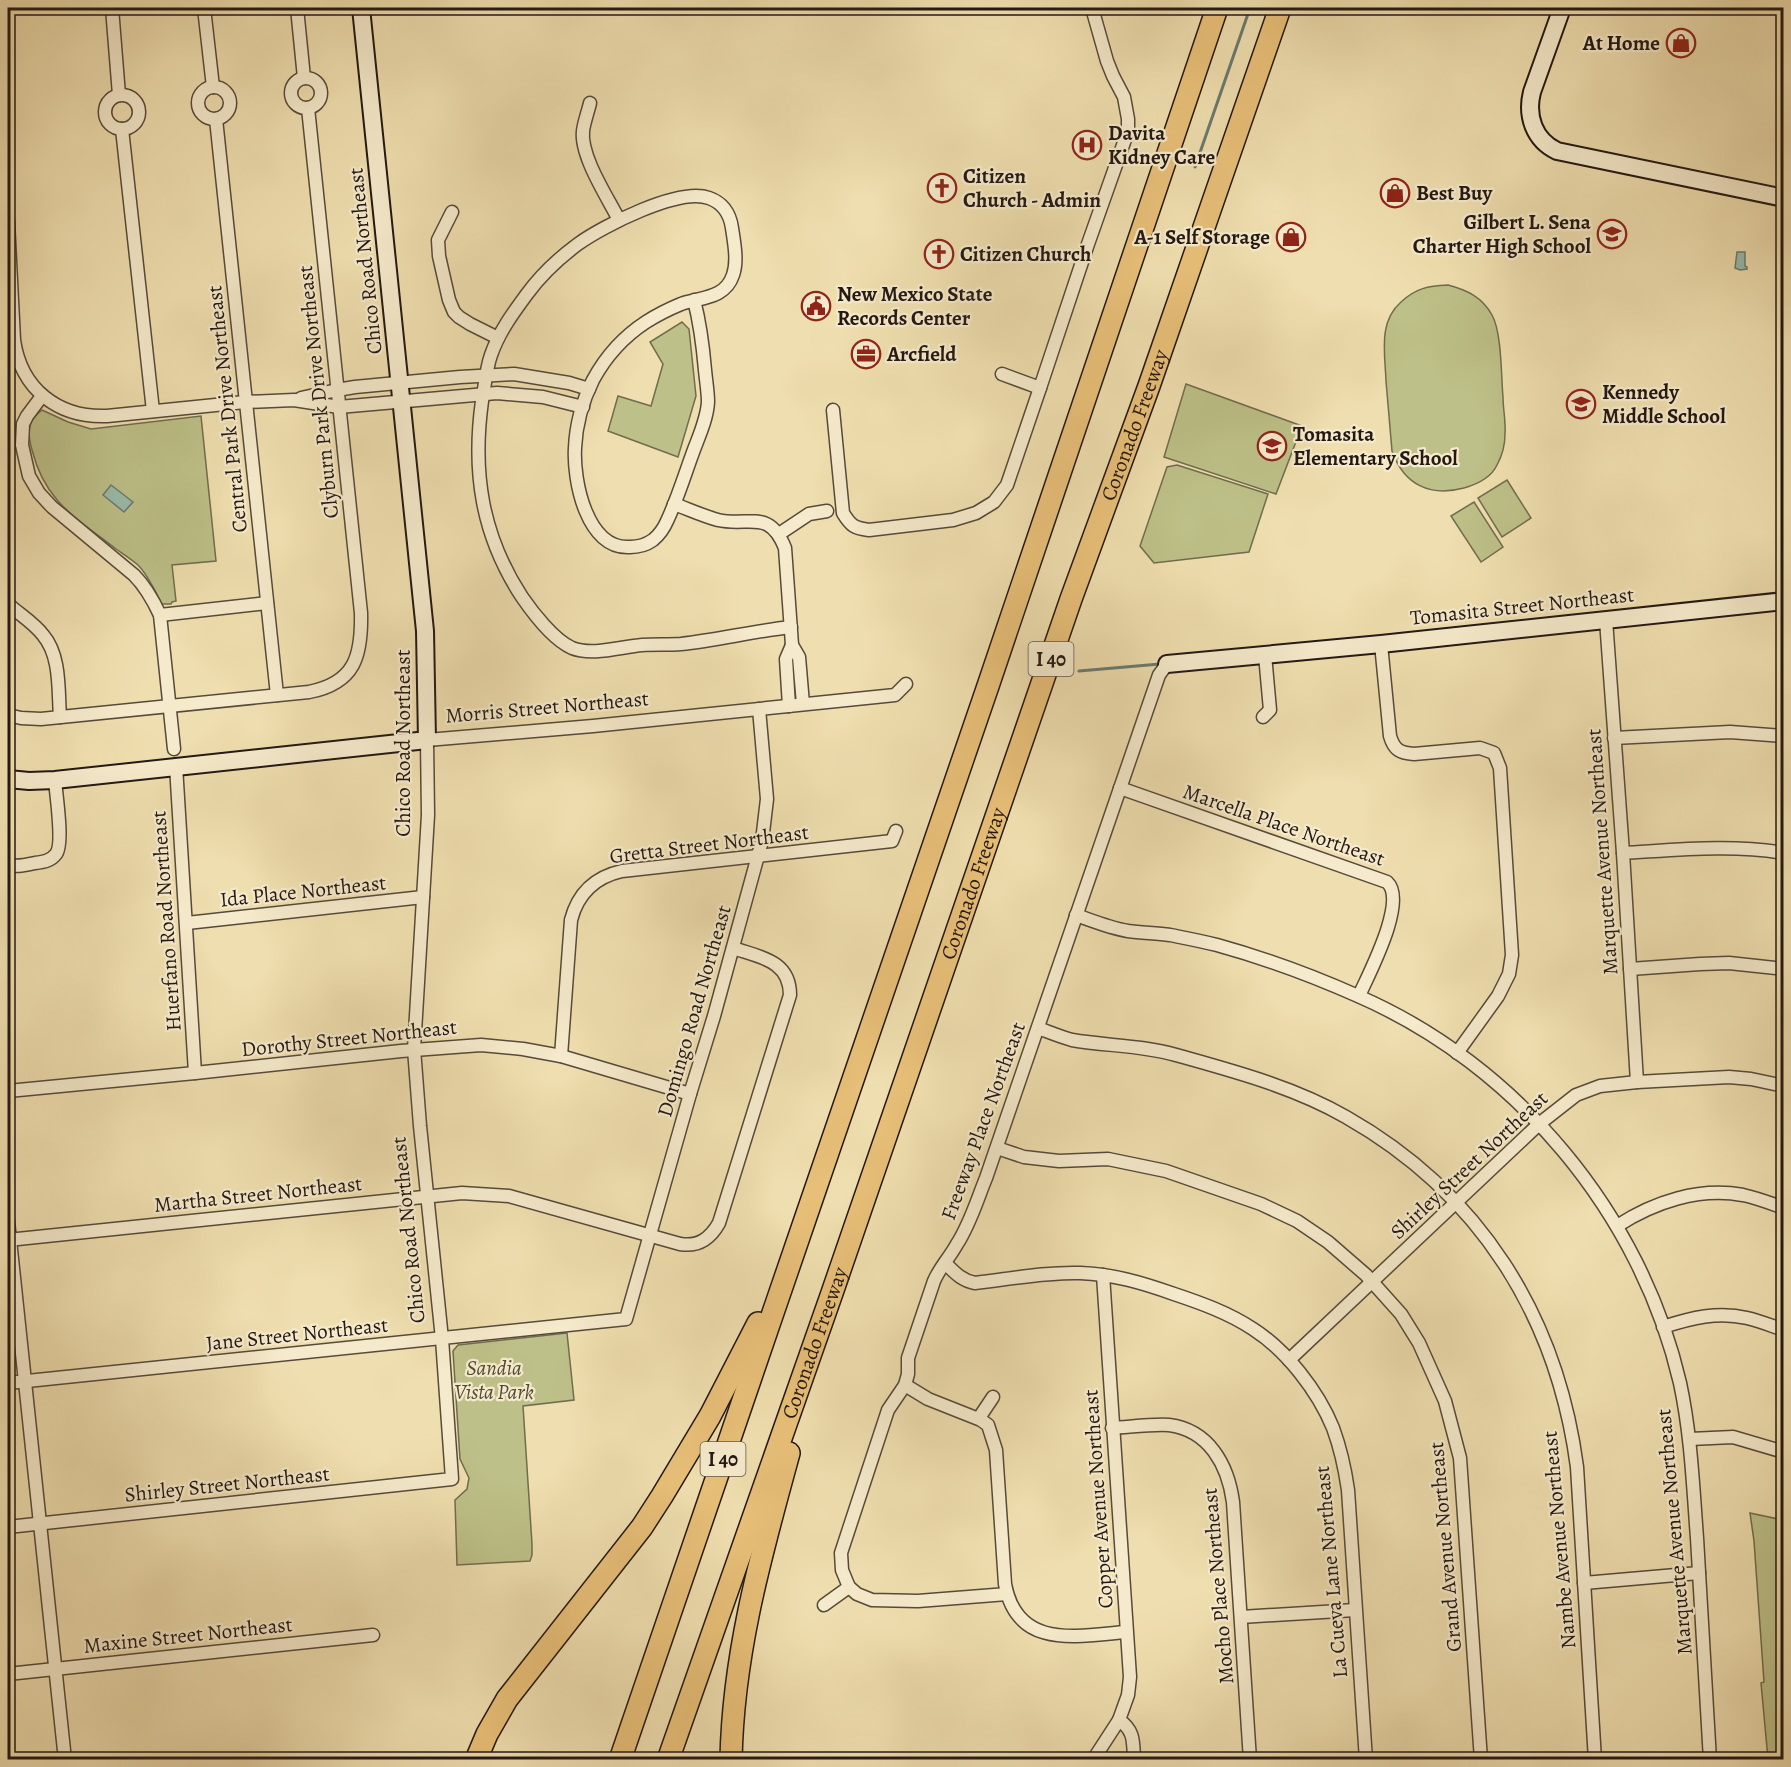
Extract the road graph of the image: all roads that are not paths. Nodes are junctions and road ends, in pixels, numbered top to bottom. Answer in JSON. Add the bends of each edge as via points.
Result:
{"nodes":[{"id":1,"x":112,"y":8,"type":"edge"},
{"id":2,"x":204,"y":8,"type":"edge"},
{"id":3,"x":297,"y":8,"type":"edge"},
{"id":4,"x":361,"y":8,"type":"edge"},
{"id":5,"x":1092,"y":8,"type":"edge"},
{"id":6,"x":1217,"y":8,"type":"edge"},
{"id":7,"x":1562,"y":8,"type":"edge"},
{"id":8,"x":1279,"y":13,"type":"edge"},
{"id":9,"x":304,"y":78,"type":"junction"},
{"id":10,"x":213,"y":87,"type":"junction"},
{"id":11,"x":119,"y":96,"type":"junction"},
{"id":12,"x":590,"y":103,"type":"dead end"},
{"id":13,"x":308,"y":108,"type":"junction"},
{"id":14,"x":216,"y":119,"type":"junction"},
{"id":15,"x":122,"y":129,"type":"junction"},
{"id":16,"x":1784,"y":198,"type":"edge"},
{"id":17,"x":452,"y":212,"type":"dead end"},
{"id":18,"x":619,"y":219,"type":"junction"},
{"id":19,"x":8,"y":221,"type":"edge"},
{"id":20,"x":9,"y":260,"type":"edge"},
{"id":21,"x":694,"y":300,"type":"junction"},
{"id":22,"x":498,"y":338,"type":"junction"},
{"id":23,"x":1002,"y":374,"type":"dead end"},
{"id":24,"x":487,"y":375,"type":"junction"},
{"id":25,"x":400,"y":382,"type":"junction"},
{"id":26,"x":1040,"y":388,"type":"junction"},
{"id":27,"x":589,"y":389,"type":"junction"},
{"id":28,"x":337,"y":390,"type":"junction"},
{"id":29,"x":483,"y":394,"type":"junction"},
{"id":30,"x":42,"y":396,"type":"junction"},
{"id":31,"x":294,"y":400,"type":"junction"},
{"id":32,"x":402,"y":401,"type":"junction"},
{"id":33,"x":245,"y":402,"type":"junction"},
{"id":34,"x":339,"y":407,"type":"junction"},
{"id":35,"x":583,"y":407,"type":"junction"},
{"id":36,"x":833,"y":410,"type":"dead end"},
{"id":37,"x":153,"y":411,"type":"junction"},
{"id":38,"x":674,"y":504,"type":"junction"},
{"id":39,"x":827,"y":511,"type":"dead end"},
{"id":40,"x":779,"y":534,"type":"junction"},
{"id":41,"x":1784,"y":601,"type":"edge"},
{"id":42,"x":267,"y":603,"type":"junction"},
{"id":43,"x":8,"y":604,"type":"edge"},
{"id":44,"x":160,"y":615,"type":"junction"},
{"id":45,"x":1606,"y":620,"type":"junction"},
{"id":46,"x":791,"y":627,"type":"junction"},
{"id":47,"x":1381,"y":644,"type":"junction"},
{"id":48,"x":792,"y":645,"type":"junction"},
{"id":49,"x":1265,"y":655,"type":"junction"},
{"id":50,"x":1167,"y":664,"type":"joint"},
{"id":51,"x":906,"y":684,"type":"dead end"},
{"id":52,"x":277,"y":695,"type":"junction"},
{"id":53,"x":803,"y":704,"type":"junction"},
{"id":54,"x":171,"y":705,"type":"junction"},
{"id":55,"x":789,"y":706,"type":"junction"},
{"id":56,"x":759,"y":710,"type":"junction"},
{"id":57,"x":8,"y":716,"type":"edge"},
{"id":58,"x":60,"y":717,"type":"junction"},
{"id":59,"x":1263,"y":717,"type":"dead end"},
{"id":60,"x":1784,"y":736,"type":"edge"},
{"id":61,"x":1614,"y":738,"type":"junction"},
{"id":62,"x":427,"y":740,"type":"junction"},
{"id":63,"x":175,"y":758,"type":"junction"},
{"id":64,"x":8,"y":779,"type":"edge"},
{"id":65,"x":55,"y":780,"type":"junction"},
{"id":66,"x":1120,"y":788,"type":"junction"},
{"id":67,"x":896,"y":831,"type":"dead end"},
{"id":68,"x":1623,"y":853,"type":"junction"},
{"id":69,"x":1784,"y":853,"type":"edge"},
{"id":70,"x":759,"y":855,"type":"junction"},
{"id":71,"x":8,"y":865,"type":"edge"},
{"id":72,"x":423,"y":897,"type":"junction"},
{"id":73,"x":1076,"y":915,"type":"junction"},
{"id":74,"x":187,"y":923,"type":"junction"},
{"id":75,"x":733,"y":948,"type":"junction"},
{"id":76,"x":1630,"y":969,"type":"junction"},
{"id":77,"x":1784,"y":969,"type":"edge"},
{"id":78,"x":1359,"y":996,"type":"junction"},
{"id":79,"x":1038,"y":1028,"type":"junction"},
{"id":80,"x":414,"y":1049,"type":"junction"},
{"id":81,"x":1457,"y":1053,"type":"junction"},
{"id":82,"x":561,"y":1056,"type":"junction"},
{"id":83,"x":195,"y":1073,"type":"junction"},
{"id":84,"x":1637,"y":1082,"type":"junction"},
{"id":85,"x":1784,"y":1086,"type":"edge"},
{"id":86,"x":8,"y":1091,"type":"edge"},
{"id":87,"x":690,"y":1094,"type":"junction"},
{"id":88,"x":1539,"y":1124,"type":"junction"},
{"id":89,"x":997,"y":1148,"type":"junction"},
{"id":90,"x":826,"y":1159,"type":"junction"},
{"id":91,"x":427,"y":1196,"type":"junction"},
{"id":92,"x":1456,"y":1203,"type":"junction"},
{"id":93,"x":1784,"y":1208,"type":"edge"},
{"id":94,"x":8,"y":1221,"type":"edge"},
{"id":95,"x":1617,"y":1226,"type":"junction"},
{"id":96,"x":651,"y":1236,"type":"junction"},
{"id":97,"x":8,"y":1240,"type":"edge"},
{"id":98,"x":945,"y":1263,"type":"junction"},
{"id":99,"x":1103,"y":1275,"type":"junction"},
{"id":100,"x":1373,"y":1282,"type":"junction"},
{"id":101,"x":832,"y":1293,"type":"junction"},
{"id":102,"x":626,"y":1319,"type":"joint"},
{"id":103,"x":1664,"y":1327,"type":"junction"},
{"id":104,"x":1784,"y":1330,"type":"edge"},
{"id":105,"x":442,"y":1339,"type":"junction"},
{"id":106,"x":1289,"y":1360,"type":"junction"},
{"id":107,"x":25,"y":1381,"type":"junction"},
{"id":108,"x":8,"y":1383,"type":"edge"},
{"id":109,"x":905,"y":1385,"type":"junction"},
{"id":110,"x":993,"y":1397,"type":"dead end"},
{"id":111,"x":979,"y":1418,"type":"junction"},
{"id":112,"x":1112,"y":1428,"type":"junction"},
{"id":113,"x":1690,"y":1439,"type":"junction"},
{"id":114,"x":1784,"y":1452,"type":"edge"},
{"id":115,"x":452,"y":1479,"type":"joint"},
{"id":116,"x":40,"y":1524,"type":"junction"},
{"id":117,"x":8,"y":1527,"type":"edge"},
{"id":118,"x":1699,"y":1573,"type":"junction"},
{"id":119,"x":1584,"y":1583,"type":"junction"},
{"id":120,"x":849,"y":1587,"type":"junction"},
{"id":121,"x":1007,"y":1594,"type":"junction"},
{"id":122,"x":824,"y":1605,"type":"dead end"},
{"id":123,"x":1355,"y":1610,"type":"junction"},
{"id":124,"x":1241,"y":1617,"type":"junction"},
{"id":125,"x":1126,"y":1632,"type":"junction"},
{"id":126,"x":373,"y":1635,"type":"dead end"},
{"id":127,"x":56,"y":1670,"type":"junction"},
{"id":128,"x":8,"y":1674,"type":"edge"},
{"id":129,"x":1119,"y":1719,"type":"junction"},
{"id":130,"x":492,"y":1723,"type":"junction"},
{"id":131,"x":65,"y":1760,"type":"edge"},
{"id":132,"x":470,"y":1760,"type":"edge"},
{"id":133,"x":476,"y":1760,"type":"edge"},
{"id":134,"x":484,"y":1760,"type":"edge"},
{"id":135,"x":620,"y":1760,"type":"edge"},
{"id":136,"x":668,"y":1760,"type":"edge"},
{"id":137,"x":731,"y":1760,"type":"edge"},
{"id":138,"x":1093,"y":1760,"type":"edge"},
{"id":139,"x":1134,"y":1760,"type":"edge"},
{"id":140,"x":1250,"y":1760,"type":"edge"},
{"id":141,"x":1366,"y":1760,"type":"edge"},
{"id":142,"x":1481,"y":1760,"type":"edge"},
{"id":143,"x":1595,"y":1760,"type":"edge"},
{"id":144,"x":1710,"y":1760,"type":"edge"}],
"edges":[{"from":1,"to":11,"type":"street"},
{"from":2,"to":10,"type":"street"},
{"from":3,"to":9,"type":"street"},
{"from":4,"to":25,"type":"street","name":"Chico Road Northeast"},
{"from":5,"to":26,"type":"street","via":[[1107,61],[1124,97],[1128,131]]},
{"from":6,"to":90,"type":"highway","number":"I 40"},
{"from":7,"to":16,"type":"street","via":[[1530,106],[1533,126],[1548,146]]},
{"from":8,"to":101,"type":"highway","name":"Coronado Freeway","number":"I 40","via":[[1071,599]]},
{"from":9,"to":13,"type":"street","via":[[293,86],[291,95],[297,105]]},
{"from":9,"to":13,"type":"street","name":"Clyburn Park Drive Northeast","via":[[315,81],[321,91],[318,103]]},
{"from":10,"to":14,"type":"street","via":[[224,90],[230,102],[227,113]]},
{"from":10,"to":14,"type":"street","via":[[201,93],[198,107],[207,118]]},
{"from":11,"to":15,"type":"street","via":[[110,101],[105,111],[108,122]]},
{"from":11,"to":15,"type":"street","via":[[130,97],[139,110],[135,124]]},
{"from":12,"to":18,"type":"street","via":[[584,146]]},
{"from":13,"to":28,"type":"street","name":"Clyburn Park Drive Northeast"},
{"from":14,"to":33,"type":"street","name":"Central Park Drive Northeast"},
{"from":15,"to":37,"type":"street"},
{"from":17,"to":22,"type":"street","via":[[438,240],[448,300],[459,317]]},
{"from":18,"to":21,"type":"street","via":[[691,197],[704,196],[725,209],[731,224],[735,270],[719,293]]},
{"from":18,"to":22,"type":"street","via":[[554,263],[534,284]]},
{"from":19,"to":20,"type":"street"},
{"from":20,"to":30,"type":"street","via":[[15,349],[32,386]]},
{"from":21,"to":27,"type":"street","via":[[661,313],[630,334],[605,360]]},
{"from":21,"to":38,"type":"street","via":[[707,404]]},
{"from":22,"to":24,"type":"street"},
{"from":23,"to":26,"type":"street"},
{"from":24,"to":25,"type":"street"},
{"from":24,"to":27,"type":"street","via":[[534,376]]},
{"from":24,"to":29,"type":"street"},
{"from":25,"to":28,"type":"street"},
{"from":25,"to":32,"type":"street","name":"Chico Road Northeast"},
{"from":26,"to":36,"type":"street","via":[[1007,485],[994,502],[976,513],[953,519],[869,530],[851,525],[843,513]]},
{"from":27,"to":35,"type":"street"},
{"from":28,"to":31,"type":"street"},
{"from":28,"to":34,"type":"street","name":"Clyburn Park Drive Northeast"},
{"from":29,"to":32,"type":"street"},
{"from":29,"to":35,"type":"street","via":[[543,397]]},
{"from":29,"to":46,"type":"street","via":[[478,469],[494,542],[526,603],[566,645],[590,651],[684,644]]},
{"from":30,"to":37,"type":"street","via":[[67,410],[91,417]]},
{"from":30,"to":44,"type":"street","via":[[23,424],[22,445],[29,476],[52,507],[134,575]]},
{"from":31,"to":33,"type":"street"},
{"from":31,"to":34,"type":"street"},
{"from":32,"to":34,"type":"street"},
{"from":32,"to":62,"type":"street","name":"Chico Road Northeast","via":[[425,631]]},
{"from":33,"to":37,"type":"street"},
{"from":33,"to":42,"type":"street","name":"Central Park Drive Northeast"},
{"from":34,"to":52,"type":"street","name":"Clyburn Park Drive Northeast","via":[[361,613],[360,649],[344,678],[319,690]]},
{"from":35,"to":38,"type":"street","via":[[575,447],[577,483],[594,527],[602,537],[624,548],[653,540],[666,524]]},
{"from":38,"to":40,"type":"street","via":[[720,520],[762,523]]},
{"from":39,"to":40,"type":"street","via":[[809,514]]},
{"from":40,"to":46,"type":"street","via":[[785,548]]},
{"from":41,"to":45,"type":"street","name":"Tomasita Street Northeast"},
{"from":42,"to":44,"type":"street"},
{"from":42,"to":52,"type":"street","name":"Central Park Drive Northeast"},
{"from":43,"to":58,"type":"street","via":[[42,633],[52,649]]},
{"from":44,"to":54,"type":"street","name":"Huerfano Road Northeast"},
{"from":45,"to":47,"type":"street","name":"Tomasita Street Northeast"},
{"from":45,"to":61,"type":"street","name":"Marquette Avenue Northeast"},
{"from":46,"to":48,"type":"street"},
{"from":47,"to":49,"type":"street","name":"Tomasita Street Northeast"},
{"from":47,"to":81,"type":"street","via":[[1390,736],[1397,751],[1414,754],[1480,748],[1494,753],[1500,768],[1512,955],[1509,974],[1498,996]]},
{"from":48,"to":53,"type":"street","via":[[799,657]]},
{"from":48,"to":55,"type":"street","via":[[786,659]]},
{"from":49,"to":50,"type":"street","name":"Tomasita Street Northeast"},
{"from":49,"to":59,"type":"street","via":[[1270,710]]},
{"from":50,"to":66,"type":"street","name":"Freeway Place Northeast","via":[[1159,675]]},
{"from":51,"to":53,"type":"street","name":"Morris Street Northeast","via":[[895,695]]},
{"from":52,"to":54,"type":"street"},
{"from":53,"to":55,"type":"street","name":"Morris Street Northeast"},
{"from":54,"to":58,"type":"street"},
{"from":54,"to":63,"type":"street","name":"Huerfano Road Northeast"},
{"from":55,"to":56,"type":"street","name":"Morris Street Northeast"},
{"from":56,"to":62,"type":"street","name":"Morris Street Northeast"},
{"from":56,"to":70,"type":"street","name":"Domingo Road Northeast","via":[[767,798]]},
{"from":57,"to":58,"type":"street"},
{"from":60,"to":61,"type":"street","via":[[1730,732]]},
{"from":61,"to":68,"type":"street","name":"Marquette Avenue Northeast"},
{"from":62,"to":63,"type":"street","name":"Morris Street Northeast"},
{"from":62,"to":72,"type":"street","name":"Chico Road Northeast"},
{"from":63,"to":65,"type":"street","name":"Morris Street Northeast"},
{"from":63,"to":74,"type":"street","name":"Huerfano Road Northeast"},
{"from":64,"to":65,"type":"street","name":"Morris Street Northeast"},
{"from":65,"to":71,"type":"street","via":[[59,850],[47,861]]},
{"from":66,"to":73,"type":"street","name":"Freeway Place Northeast"},
{"from":66,"to":78,"type":"street","name":"Marcella Place Northeast","via":[[1391,885],[1388,930]]},
{"from":67,"to":70,"type":"street","name":"Gretta Street Northeast","via":[[892,841]]},
{"from":68,"to":69,"type":"street","via":[[1705,849]]},
{"from":68,"to":76,"type":"street","name":"Marquette Avenue Northeast"},
{"from":70,"to":75,"type":"street","name":"Domingo Road Northeast"},
{"from":70,"to":82,"type":"street","name":"Gretta Street Northeast","via":[[622,871],[605,876],[586,889],[571,920]]},
{"from":72,"to":74,"type":"street","name":"Ida Place Northeast"},
{"from":72,"to":80,"type":"street","name":"Chico Road Northeast"},
{"from":73,"to":78,"type":"street","name":"Marquette Avenue Northeast","via":[[1127,931],[1217,945]]},
{"from":73,"to":79,"type":"street","name":"Freeway Place Northeast"},
{"from":74,"to":83,"type":"street","name":"Huerfano Road Northeast"},
{"from":75,"to":87,"type":"street","name":"Domingo Road Northeast"},
{"from":75,"to":96,"type":"street","name":"Martha Street Northeast","via":[[780,967],[789,981],[789,1001],[714,1231],[692,1245]]},
{"from":76,"to":77,"type":"street","via":[[1700,963]]},
{"from":76,"to":84,"type":"street","name":"Marquette Avenue Northeast"},
{"from":78,"to":81,"type":"street","name":"Marquette Avenue Northeast","via":[[1415,1024]]},
{"from":79,"to":89,"type":"street","name":"Freeway Place Northeast"},
{"from":79,"to":92,"type":"street","name":"Nambe Avenue Northeast","via":[[1069,1039],[1172,1053],[1312,1100],[1388,1144]]},
{"from":80,"to":82,"type":"street","name":"Dorothy Street Northeast","via":[[493,1045]]},
{"from":80,"to":83,"type":"street","name":"Dorothy Street Northeast"},
{"from":80,"to":91,"type":"street","name":"Chico Road Northeast"},
{"from":81,"to":88,"type":"street","name":"Marquette Avenue Northeast","via":[[1500,1085]]},
{"from":82,"to":87,"type":"street","name":"Dorothy Street Northeast"},
{"from":83,"to":86,"type":"street","name":"Dorothy Street Northeast"},
{"from":84,"to":85,"type":"street","name":"Shirley Street Northeast","via":[[1729,1077]]},
{"from":84,"to":88,"type":"street","name":"Shirley Street Northeast","via":[[1588,1090]]},
{"from":87,"to":96,"type":"street","name":"Domingo Road Northeast"},
{"from":88,"to":92,"type":"street","name":"Shirley Street Northeast"},
{"from":88,"to":95,"type":"street","name":"Marquette Avenue Northeast","via":[[1571,1159]]},
{"from":89,"to":98,"type":"street","name":"Freeway Place Northeast","via":[[969,1220]]},
{"from":89,"to":100,"type":"street","via":[[1059,1161],[1108,1160],[1166,1171],[1215,1187],[1296,1221],[1328,1242]]},
{"from":90,"to":130,"type":"highway","via":[[762,1315],[710,1416],[642,1527]]},
{"from":90,"to":135,"type":"highway","number":"I 40"},
{"from":91,"to":96,"type":"street","name":"Martha Street Northeast","via":[[509,1196]]},
{"from":91,"to":97,"type":"street","name":"Martha Street Northeast"},
{"from":91,"to":105,"type":"street","name":"Chico Road Northeast"},
{"from":92,"to":100,"type":"street","name":"Shirley Street Northeast"},
{"from":92,"to":119,"type":"street","name":"Nambe Avenue Northeast","via":[[1509,1269],[1553,1361],[1574,1442]]},
{"from":93,"to":95,"type":"street","via":[[1741,1195],[1685,1196]]},
{"from":94,"to":97,"type":"street"},
{"from":95,"to":103,"type":"street","name":"Marquette Avenue Northeast"},
{"from":96,"to":102,"type":"street","name":"Domingo Road Northeast"},
{"from":97,"to":107,"type":"street"},
{"from":98,"to":99,"type":"street","via":[[962,1278],[975,1283],[1059,1274]]},
{"from":98,"to":109,"type":"street","name":"Freeway Place Northeast","via":[[934,1281],[908,1358]]},
{"from":99,"to":106,"type":"street","via":[[1150,1286],[1220,1311],[1255,1330]]},
{"from":99,"to":112,"type":"street","name":"Copper Avenue Northeast"},
{"from":100,"to":106,"type":"street","name":"Shirley Street Northeast"},
{"from":100,"to":142,"type":"street","name":"Grand Avenue Northeast","via":[[1401,1314],[1419,1343],[1445,1401],[1455,1435],[1460,1458]]},
{"from":101,"to":136,"type":"highway","name":"Coronado Freeway","number":"I 40"},
{"from":101,"to":137,"type":"highway","via":[[761,1556],[738,1662]]},
{"from":102,"to":105,"type":"street","name":"Jane Street Northeast"},
{"from":103,"to":104,"type":"street","via":[[1690,1319],[1730,1315]]},
{"from":103,"to":113,"type":"street","name":"Marquette Avenue Northeast","via":[[1680,1382]]},
{"from":105,"to":107,"type":"street","name":"Jane Street Northeast"},
{"from":105,"to":115,"type":"street","name":"Chico Road Northeast"},
{"from":106,"to":123,"type":"street","name":"La Cueva Lane Northeast","via":[[1311,1388],[1335,1433],[1348,1490]]},
{"from":107,"to":108,"type":"street","name":"Jane Street Northeast"},
{"from":107,"to":116,"type":"street"},
{"from":109,"to":111,"type":"street","via":[[928,1399]]},
{"from":109,"to":120,"type":"street","name":"Freeway Place Northeast","via":[[888,1410],[841,1552],[842,1570]]},
{"from":110,"to":111,"type":"street"},
{"from":111,"to":121,"type":"street","via":[[988,1425],[996,1450]]},
{"from":112,"to":124,"type":"street","name":"Mocho Place Northeast","via":[[1179,1427],[1198,1437],[1218,1457],[1231,1486]]},
{"from":112,"to":125,"type":"street","name":"Copper Avenue Northeast"},
{"from":113,"to":114,"type":"street","via":[[1733,1437]]},
{"from":113,"to":118,"type":"street","name":"Marquette Avenue Northeast"},
{"from":115,"to":116,"type":"street","name":"Shirley Street Northeast"},
{"from":116,"to":117,"type":"street","name":"Shirley Street Northeast"},
{"from":116,"to":127,"type":"street"},
{"from":118,"to":119,"type":"street"},
{"from":118,"to":144,"type":"street","name":"Marquette Avenue Northeast"},
{"from":119,"to":143,"type":"street","name":"Nambe Avenue Northeast"},
{"from":120,"to":121,"type":"street","via":[[882,1602]]},
{"from":120,"to":122,"type":"street"},
{"from":121,"to":125,"type":"street","via":[[1024,1621],[1051,1635]]},
{"from":123,"to":124,"type":"street"},
{"from":123,"to":141,"type":"street","name":"La Cueva Lane Northeast"},
{"from":124,"to":140,"type":"street","name":"Mocho Place Northeast"},
{"from":125,"to":129,"type":"street","name":"Copper Avenue Northeast","via":[[1130,1677]]},
{"from":126,"to":127,"type":"street","name":"Maxine Street Northeast"},
{"from":127,"to":128,"type":"street","name":"Maxine Street Northeast"},
{"from":127,"to":131,"type":"street"},
{"from":129,"to":138,"type":"street","name":"Copper Avenue Northeast"},
{"from":129,"to":139,"type":"street","via":[[1132,1732]]},
{"from":130,"to":132,"type":"highway","via":[[483,1730]]},
{"from":130,"to":133,"type":"highway"},
{"from":130,"to":134,"type":"highway","via":[[495,1736]]}]}
